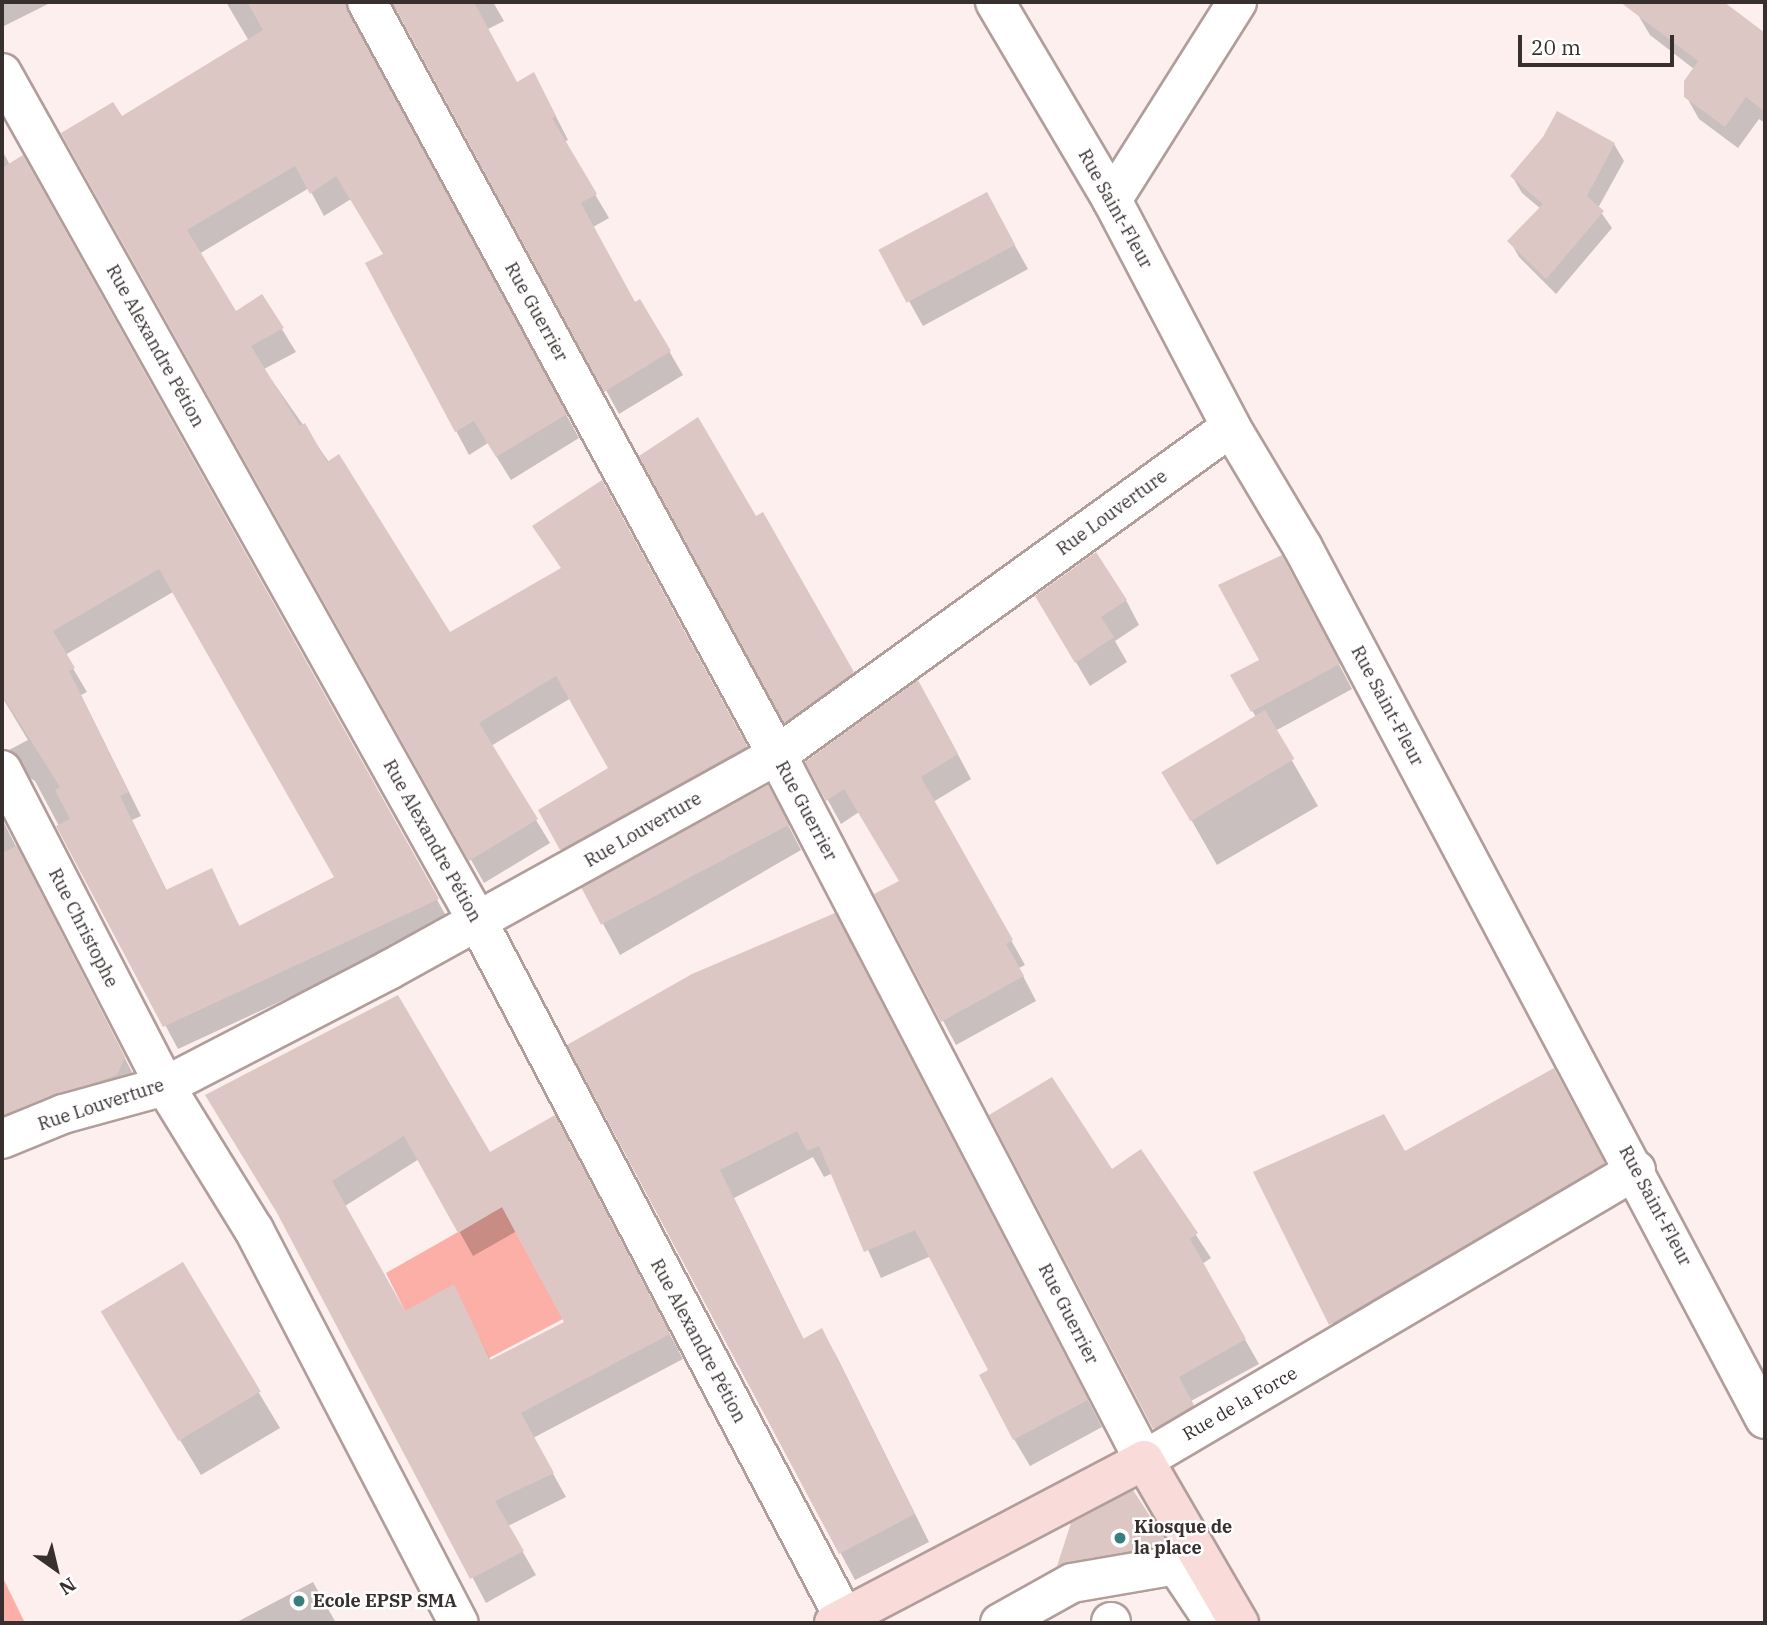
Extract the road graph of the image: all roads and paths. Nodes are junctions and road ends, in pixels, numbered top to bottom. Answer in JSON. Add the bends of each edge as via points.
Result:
{"nodes":[{"id":1,"x":367,"y":2,"type":"edge"},
{"id":2,"x":995,"y":2,"type":"edge"},
{"id":3,"x":1237,"y":2,"type":"edge"},
{"id":4,"x":2,"y":73,"type":"edge"},
{"id":5,"x":1112,"y":200,"type":"junction"},
{"id":6,"x":1231,"y":427,"type":"junction"},
{"id":7,"x":777,"y":755,"type":"junction"},
{"id":8,"x":2,"y":770,"type":"edge"},
{"id":9,"x":478,"y":922,"type":"junction"},
{"id":10,"x":165,"y":1086,"type":"junction"},
{"id":11,"x":2,"y":1139,"type":"edge"},
{"id":12,"x":1636,"y":1170,"type":"junction"},
{"id":13,"x":1765,"y":1419,"type":"edge"},
{"id":14,"x":1144,"y":1460,"type":"junction"},
{"id":15,"x":842,"y":1622,"type":"edge"},
{"id":16,"x":459,"y":1623,"type":"edge"},
{"id":17,"x":1000,"y":1623,"type":"edge"},
{"id":18,"x":1215,"y":1623,"type":"edge"},
{"id":19,"x":1239,"y":1623,"type":"edge"}],
"edges":[{"from":1,"to":7,"type":"street","name":"Rue Guerrier"},
{"from":2,"to":5,"type":"street","name":"Rue Saint-Fleur"},
{"from":3,"to":5,"type":"street"},
{"from":4,"to":9,"type":"street","name":"Rue Alexandre Pétion"},
{"from":5,"to":6,"type":"street","name":"Rue Saint-Fleur"},
{"from":6,"to":7,"type":"street","name":"Rue Louverture"},
{"from":6,"to":12,"type":"street","name":"Rue Saint-Fleur","via":[[1302,546]]},
{"from":7,"to":9,"type":"street","name":"Rue Louverture"},
{"from":7,"to":14,"type":"street","name":"Rue Guerrier"},
{"from":8,"to":10,"type":"street","name":"Rue Christophe"},
{"from":9,"to":10,"type":"street","name":"Rue Louverture"},
{"from":9,"to":15,"type":"street","name":"Rue Alexandre Pétion"},
{"from":10,"to":11,"type":"street","name":"Rue Louverture","via":[[63,1114]]},
{"from":10,"to":16,"type":"street","name":"Rue Christophe","via":[[254,1230]]},
{"from":12,"to":13,"type":"street","name":"Rue Saint-Fleur"},
{"from":12,"to":14,"type":"street","name":"Rue de la Force"},
{"from":14,"to":15,"type":"main road","name":"Rue de la Force"},
{"from":14,"to":19,"type":"main road","name":"Rue Guerrier"},
{"from":17,"to":18,"type":"street","via":[[1072,1583],[1175,1565]]}]}
